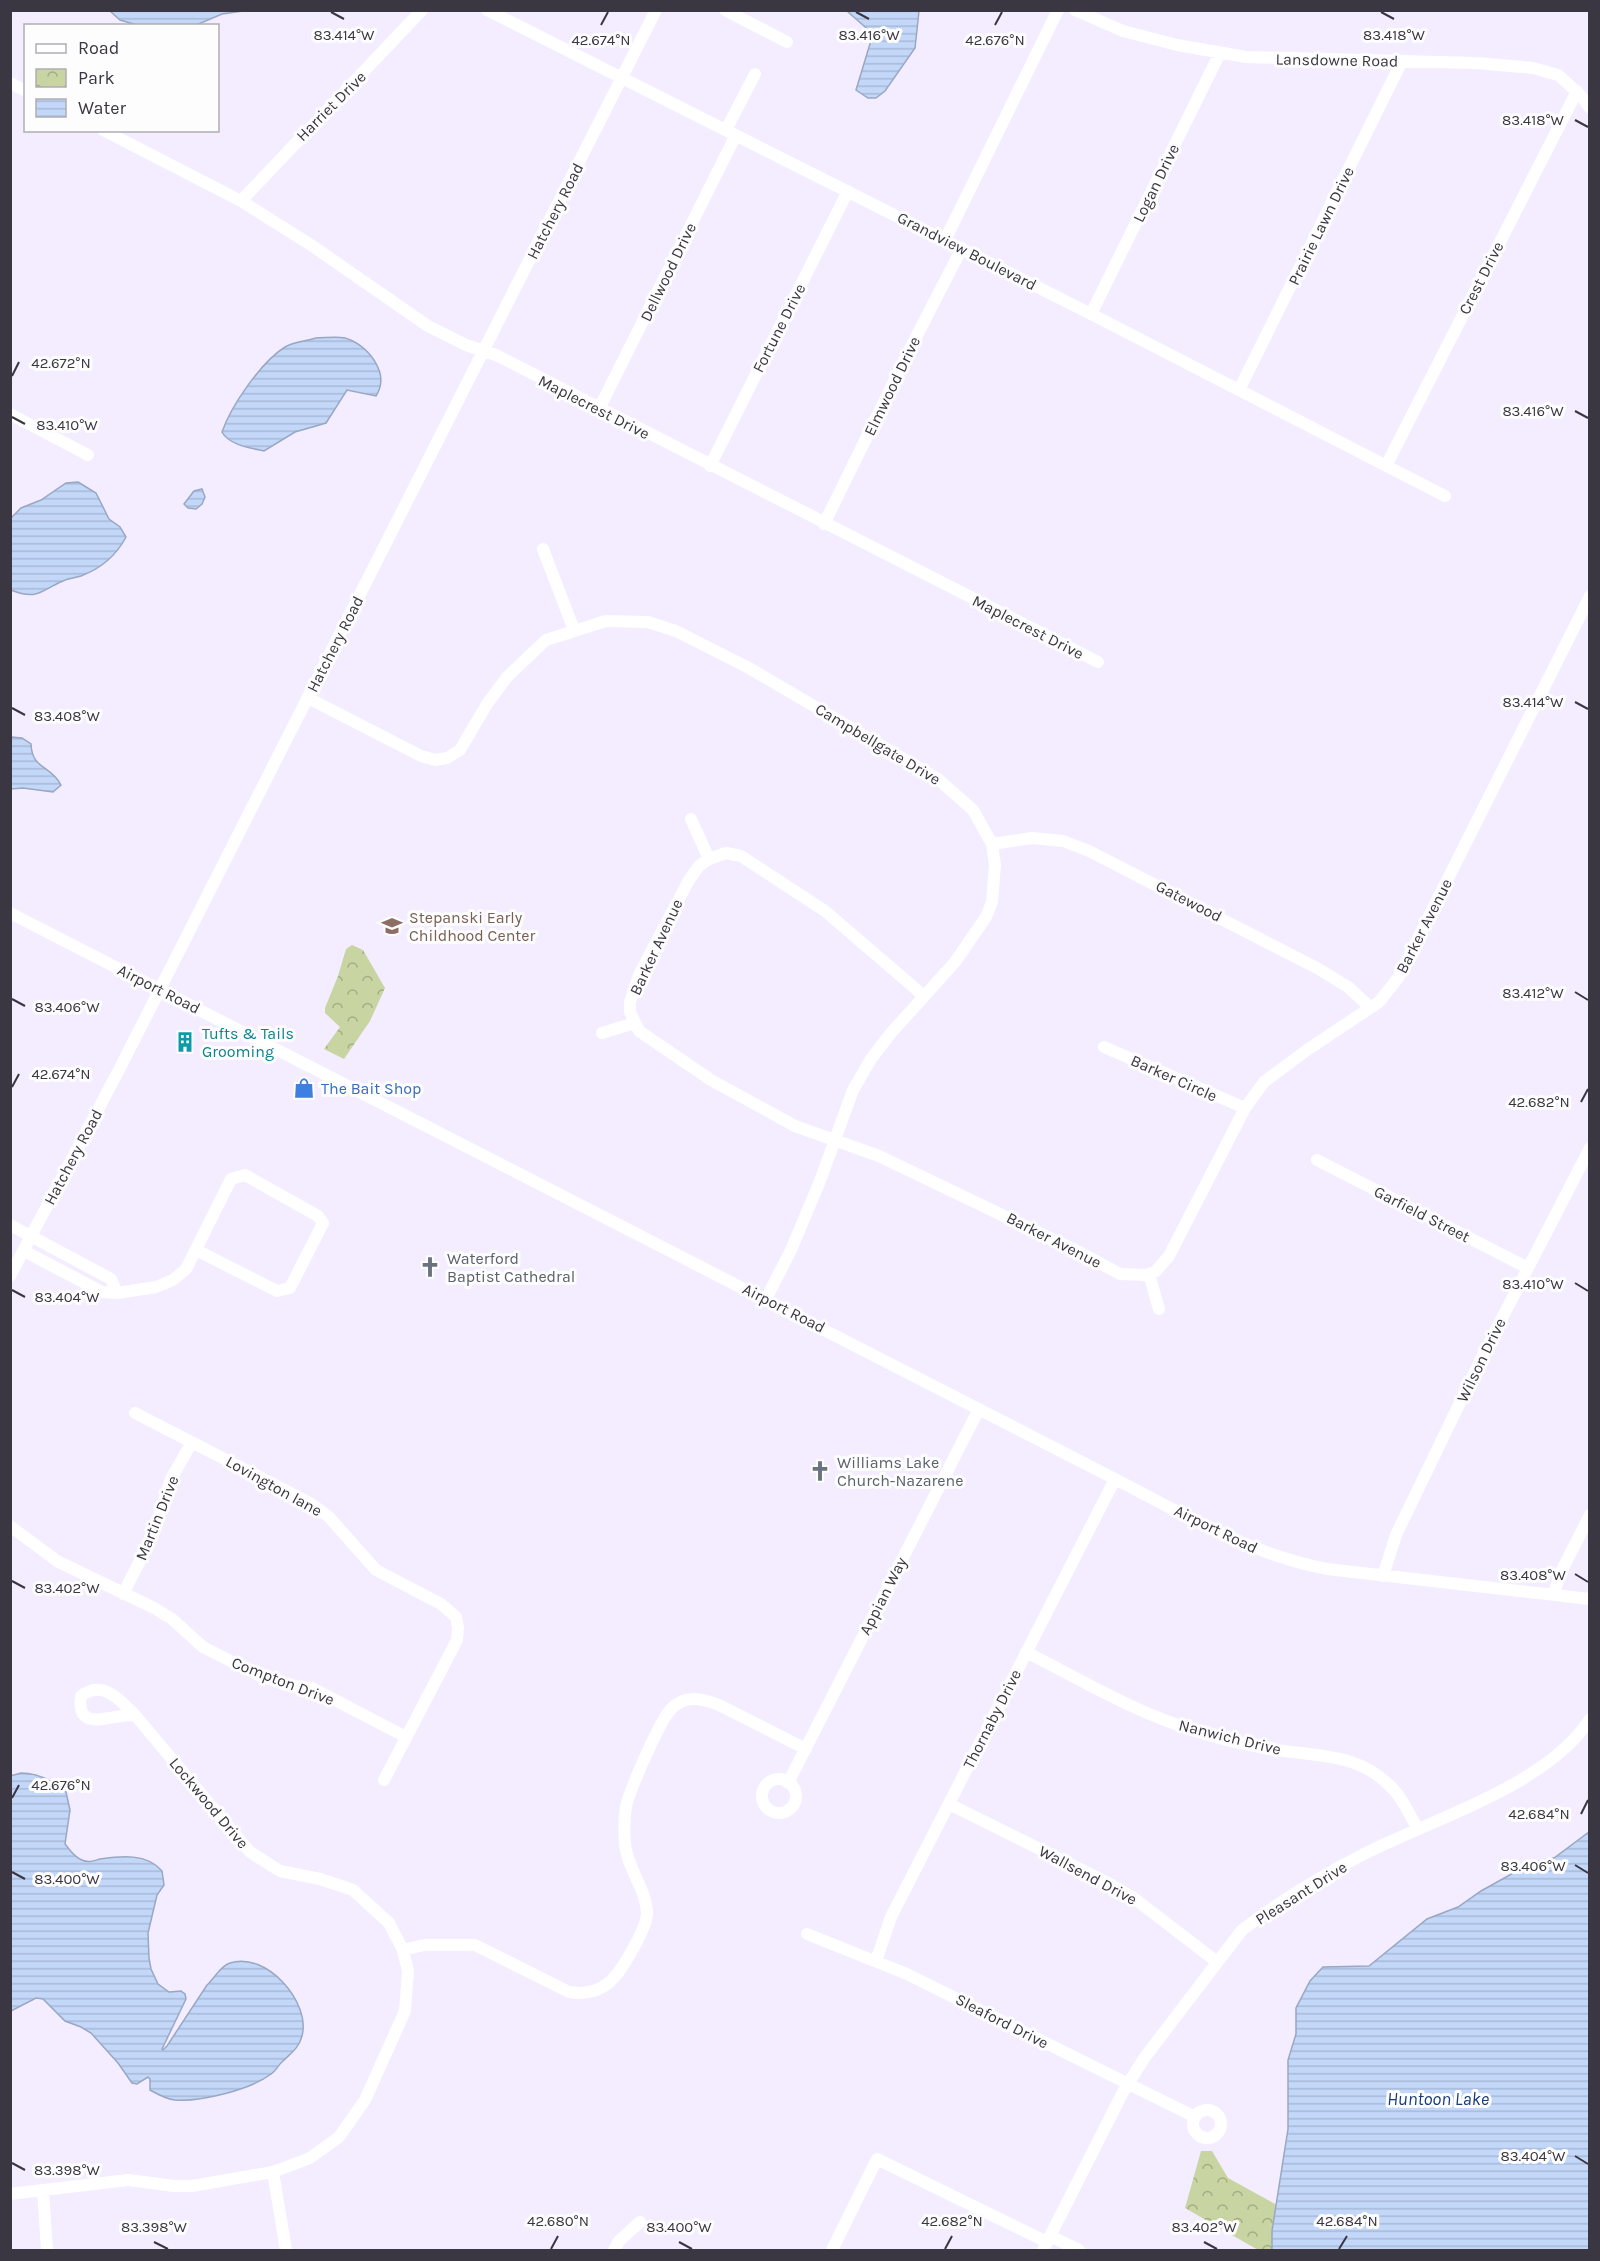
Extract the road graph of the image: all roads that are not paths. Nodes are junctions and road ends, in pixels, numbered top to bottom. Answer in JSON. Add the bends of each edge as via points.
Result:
{"nodes":[{"id":1,"x":422,"y":10,"type":"edge"},
{"id":2,"x":488,"y":10,"type":"edge"},
{"id":3,"x":656,"y":10,"type":"edge"},
{"id":4,"x":725,"y":10,"type":"edge"},
{"id":5,"x":1058,"y":10,"type":"edge"},
{"id":6,"x":1075,"y":10,"type":"edge"},
{"id":7,"x":788,"y":42,"type":"dead end"},
{"id":8,"x":1220,"y":53,"type":"junction"},
{"id":9,"x":1402,"y":61,"type":"junction"},
{"id":10,"x":755,"y":74,"type":"dead end"},
{"id":11,"x":622,"y":78,"type":"junction"},
{"id":12,"x":10,"y":83,"type":"edge"},
{"id":13,"x":24,"y":90,"type":"edge"},
{"id":14,"x":1577,"y":91,"type":"junction"},
{"id":15,"x":1590,"y":108,"type":"edge"},
{"id":16,"x":107,"y":132,"type":"edge"},
{"id":17,"x":731,"y":133,"type":"junction"},
{"id":18,"x":848,"y":191,"type":"junction"},
{"id":19,"x":241,"y":201,"type":"junction"},
{"id":20,"x":945,"y":240,"type":"junction"},
{"id":21,"x":962,"y":248,"type":"junction"},
{"id":22,"x":1091,"y":314,"type":"junction"},
{"id":23,"x":484,"y":351,"type":"junction"},
{"id":24,"x":1239,"y":390,"type":"junction"},
{"id":25,"x":599,"y":409,"type":"junction"},
{"id":26,"x":10,"y":414,"type":"edge"},
{"id":27,"x":88,"y":455,"type":"dead end"},
{"id":28,"x":710,"y":466,"type":"junction"},
{"id":29,"x":1386,"y":466,"type":"junction"},
{"id":30,"x":1444,"y":496,"type":"dead end"},
{"id":31,"x":824,"y":524,"type":"junction"},
{"id":32,"x":543,"y":549,"type":"dead end"},
{"id":33,"x":1590,"y":596,"type":"edge"},
{"id":34,"x":574,"y":630,"type":"junction"},
{"id":35,"x":1098,"y":662,"type":"dead end"},
{"id":36,"x":308,"y":698,"type":"junction"},
{"id":37,"x":691,"y":819,"type":"dead end"},
{"id":38,"x":992,"y":844,"type":"junction"},
{"id":39,"x":709,"y":859,"type":"junction"},
{"id":40,"x":10,"y":913,"type":"edge"},
{"id":41,"x":160,"y":989,"type":"junction"},
{"id":42,"x":924,"y":996,"type":"junction"},
{"id":43,"x":1370,"y":1007,"type":"junction"},
{"id":44,"x":635,"y":1023,"type":"junction"},
{"id":45,"x":602,"y":1033,"type":"dead end"},
{"id":46,"x":1104,"y":1047,"type":"dead end"},
{"id":47,"x":1245,"y":1108,"type":"junction"},
{"id":48,"x":834,"y":1139,"type":"junction"},
{"id":49,"x":1590,"y":1148,"type":"edge"},
{"id":50,"x":1317,"y":1160,"type":"dead end"},
{"id":51,"x":10,"y":1225,"type":"edge"},
{"id":52,"x":31,"y":1236,"type":"junction"},
{"id":53,"x":196,"y":1250,"type":"junction"},
{"id":54,"x":24,"y":1251,"type":"junction"},
{"id":55,"x":1528,"y":1268,"type":"junction"},
{"id":56,"x":1149,"y":1274,"type":"junction"},
{"id":57,"x":10,"y":1276,"type":"edge"},
{"id":58,"x":117,"y":1293,"type":"junction"},
{"id":59,"x":766,"y":1299,"type":"junction"},
{"id":60,"x":1160,"y":1309,"type":"dead end"},
{"id":61,"x":979,"y":1409,"type":"junction"},
{"id":62,"x":135,"y":1413,"type":"dead end"},
{"id":63,"x":192,"y":1442,"type":"junction"},
{"id":64,"x":1115,"y":1479,"type":"junction"},
{"id":65,"x":1590,"y":1515,"type":"edge"},
{"id":66,"x":10,"y":1526,"type":"edge"},
{"id":67,"x":1383,"y":1576,"type":"junction"},
{"id":68,"x":123,"y":1594,"type":"junction"},
{"id":69,"x":1554,"y":1594,"type":"junction"},
{"id":70,"x":1590,"y":1599,"type":"edge"},
{"id":71,"x":1026,"y":1652,"type":"junction"},
{"id":72,"x":135,"y":1715,"type":"dead end"},
{"id":73,"x":1590,"y":1719,"type":"edge"},
{"id":74,"x":406,"y":1737,"type":"junction"},
{"id":75,"x":806,"y":1749,"type":"junction"},
{"id":76,"x":384,"y":1780,"type":"dead end"},
{"id":77,"x":788,"y":1783,"type":"dead end"},
{"id":78,"x":949,"y":1804,"type":"junction"},
{"id":79,"x":1418,"y":1829,"type":"junction"},
{"id":80,"x":807,"y":1934,"type":"dead end"},
{"id":81,"x":403,"y":1950,"type":"junction"},
{"id":82,"x":876,"y":1961,"type":"junction"},
{"id":83,"x":1217,"y":1962,"type":"junction"},
{"id":84,"x":1128,"y":2084,"type":"junction"},
{"id":85,"x":1193,"y":2116,"type":"dead end"},
{"id":86,"x":273,"y":2172,"type":"junction"},
{"id":87,"x":43,"y":2191,"type":"junction"},
{"id":88,"x":10,"y":2194,"type":"edge"},
{"id":89,"x":640,"y":2222,"type":"dead end"},
{"id":90,"x":1047,"y":2243,"type":"edge"},
{"id":91,"x":47,"y":2250,"type":"edge"},
{"id":92,"x":286,"y":2250,"type":"edge"},
{"id":93,"x":614,"y":2250,"type":"edge"},
{"id":94,"x":832,"y":2250,"type":"edge"},
{"id":95,"x":1079,"y":2250,"type":"edge"}],
"edges":[{"from":1,"to":19,"type":"street","name":"Harriet Drive"},
{"from":2,"to":11,"type":"street","name":"Grandview Boulevard"},
{"from":3,"to":11,"type":"street","name":"Hatchery Road"},
{"from":4,"to":7,"type":"street"},
{"from":5,"to":20,"type":"street"},
{"from":6,"to":8,"type":"street","name":"Lansdowne Road","via":[[1123,31]]},
{"from":8,"to":9,"type":"street","name":"Lansdowne Road"},
{"from":8,"to":22,"type":"street","name":"Logan Drive"},
{"from":9,"to":14,"type":"street","name":"Lansdowne Road","via":[[1533,68],[1558,75]]},
{"from":9,"to":24,"type":"street","name":"Prairie Lawn Drive"},
{"from":10,"to":17,"type":"street","name":"Dellwood Drive"},
{"from":11,"to":17,"type":"street","name":"Grandview Boulevard"},
{"from":11,"to":23,"type":"street","name":"Hatchery Road"},
{"from":12,"to":13,"type":"street"},
{"from":14,"to":15,"type":"street","name":"Lansdowne Road"},
{"from":14,"to":29,"type":"street","name":"Crest Drive"},
{"from":16,"to":19,"type":"street","name":"Maplecrest Drive"},
{"from":17,"to":18,"type":"street","name":"Grandview Boulevard"},
{"from":17,"to":25,"type":"street","name":"Dellwood Drive"},
{"from":18,"to":20,"type":"street","name":"Grandview Boulevard"},
{"from":18,"to":28,"type":"street","name":"Fortune Drive"},
{"from":19,"to":23,"type":"street","name":"Maplecrest Drive","via":[[428,326]]},
{"from":20,"to":21,"type":"street","name":"Grandview Boulevard"},
{"from":21,"to":22,"type":"street","name":"Grandview Boulevard"},
{"from":21,"to":31,"type":"street","name":"Elmwood Drive"},
{"from":22,"to":24,"type":"street","name":"Grandview Boulevard"},
{"from":23,"to":25,"type":"street","name":"Maplecrest Drive"},
{"from":23,"to":36,"type":"street","name":"Hatchery Road"},
{"from":24,"to":29,"type":"street","name":"Grandview Boulevard"},
{"from":25,"to":28,"type":"street","name":"Maplecrest Drive"},
{"from":26,"to":27,"type":"street"},
{"from":28,"to":31,"type":"street","name":"Maplecrest Drive"},
{"from":29,"to":30,"type":"street","name":"Grandview Boulevard"},
{"from":31,"to":35,"type":"street","name":"Maplecrest Drive"},
{"from":32,"to":34,"type":"street"},
{"from":33,"to":43,"type":"street","name":"Barker Avenue","via":[[1398,978],[1379,1002]]},
{"from":34,"to":36,"type":"street","name":"Campbellgate Drive","via":[[546,640],[507,677],[460,750],[447,758],[421,756]]},
{"from":34,"to":38,"type":"street","name":"Campbellgate Drive","via":[[606,621],[648,622],[706,645],[938,779],[973,810]]},
{"from":36,"to":41,"type":"street","name":"Hatchery Road"},
{"from":37,"to":39,"type":"street"},
{"from":38,"to":42,"type":"street","name":"Campbellgate Drive","via":[[995,865],[987,917],[955,962]]},
{"from":38,"to":43,"type":"street","name":"Gatewood","via":[[1032,838],[1063,841],[1089,851],[1317,968],[1348,987]]},
{"from":39,"to":42,"type":"street","via":[[726,853],[757,865],[825,911]]},
{"from":39,"to":44,"type":"street","name":"Barker Avenue","via":[[688,880],[639,975],[630,1002]]},
{"from":40,"to":41,"type":"street","name":"Airport Road"},
{"from":41,"to":52,"type":"street","name":"Hatchery Road"},
{"from":41,"to":59,"type":"street","name":"Airport Road"},
{"from":42,"to":48,"type":"street","name":"Campbellgate Drive","via":[[872,1059],[853,1090]]},
{"from":43,"to":47,"type":"street","name":"Barker Avenue","via":[[1264,1082]]},
{"from":44,"to":45,"type":"street"},
{"from":44,"to":48,"type":"street","name":"Barker Avenue","via":[[639,1031],[711,1080],[795,1126]]},
{"from":46,"to":47,"type":"street","name":"Barker Circle"},
{"from":47,"to":56,"type":"street","name":"Barker Avenue","via":[[1169,1256]]},
{"from":48,"to":56,"type":"street","name":"Barker Avenue","via":[[879,1156],[1120,1274]]},
{"from":48,"to":59,"type":"street","name":"Campbellgate Drive","via":[[791,1250]]},
{"from":49,"to":55,"type":"street","name":"Wilson Drive"},
{"from":50,"to":55,"type":"street","name":"Garfield Street"},
{"from":51,"to":52,"type":"street"},
{"from":52,"to":54,"type":"street","name":"Hatchery Road"},
{"from":52,"to":58,"type":"street","via":[[111,1280]]},
{"from":53,"to":53,"type":"street","via":[[231,1179],[245,1175],[318,1216],[323,1223],[290,1288],[277,1291]]},
{"from":53,"to":58,"type":"street","via":[[186,1269],[173,1280]]},
{"from":54,"to":57,"type":"street","name":"Hatchery Road"},
{"from":54,"to":58,"type":"street","via":[[102,1292]]},
{"from":55,"to":67,"type":"street","name":"Wilson Drive","via":[[1401,1524]]},
{"from":56,"to":60,"type":"street"},
{"from":59,"to":61,"type":"street","name":"Airport Road"},
{"from":61,"to":64,"type":"street","name":"Airport Road"},
{"from":61,"to":75,"type":"street","name":"Appian Way"},
{"from":62,"to":63,"type":"street","name":"Lovington lane"},
{"from":63,"to":68,"type":"street","name":"Martin Drive","via":[[171,1479],[153,1535]]},
{"from":63,"to":74,"type":"street","name":"Lovington lane","via":[[310,1503],[329,1518],[376,1570],[441,1604],[456,1617],[457,1640]]},
{"from":64,"to":67,"type":"street","name":"Airport Road","via":[[1270,1554],[1309,1566]]},
{"from":64,"to":71,"type":"street","name":"Thornaby Drive"},
{"from":65,"to":69,"type":"street"},
{"from":66,"to":68,"type":"street","name":"Compton Drive","via":[[57,1561]]},
{"from":67,"to":69,"type":"street","name":"Airport Road"},
{"from":68,"to":74,"type":"street","name":"Compton Drive","via":[[172,1619],[203,1647],[258,1675],[312,1688]]},
{"from":69,"to":70,"type":"street","name":"Airport Road"},
{"from":71,"to":78,"type":"street","name":"Thornaby Drive"},
{"from":71,"to":79,"type":"street","name":"Nanwich Drive","via":[[1138,1709],[1196,1731],[1271,1749],[1353,1762],[1395,1791]]},
{"from":72,"to":81,"type":"street","name":"Lockwood Drive","via":[[250,1852],[280,1871],[353,1890],[389,1923]]},
{"from":73,"to":79,"type":"street","name":"Pleasant Drive","via":[[1569,1745],[1538,1770]]},
{"from":74,"to":76,"type":"street","name":"Lovington lane"},
{"from":75,"to":77,"type":"street","name":"Appian Way"},
{"from":75,"to":81,"type":"street","via":[[704,1700],[685,1700],[671,1709],[631,1788],[626,1809],[625,1845],[647,1915],[617,1976],[598,1990],[569,1992],[475,1946],[424,1945]]},
{"from":78,"to":82,"type":"street","name":"Thornaby Drive","via":[[891,1917]]},
{"from":78,"to":83,"type":"street","name":"Wallsend Drive","via":[[1136,1899]]},
{"from":79,"to":83,"type":"street","name":"Pleasant Drive","via":[[1361,1855],[1264,1914],[1242,1930]]},
{"from":80,"to":82,"type":"street","name":"Sleaford Drive"},
{"from":81,"to":86,"type":"street","name":"Lockwood Drive","via":[[408,1971],[405,2011],[364,2100],[339,2137],[309,2158]]},
{"from":82,"to":84,"type":"street","name":"Sleaford Drive"},
{"from":83,"to":84,"type":"street","name":"Pleasant Drive"},
{"from":84,"to":85,"type":"street","name":"Sleaford Drive"},
{"from":84,"to":90,"type":"street","name":"Pleasant Drive"},
{"from":86,"to":87,"type":"street","name":"Lockwood Drive","via":[[192,2186],[128,2180]]},
{"from":86,"to":92,"type":"street"},
{"from":87,"to":88,"type":"street","name":"Lockwood Drive"},
{"from":87,"to":91,"type":"street"},
{"from":89,"to":93,"type":"street"},
{"from":90,"to":94,"type":"street","via":[[876,2159]]},
{"from":90,"to":95,"type":"street"}]}
